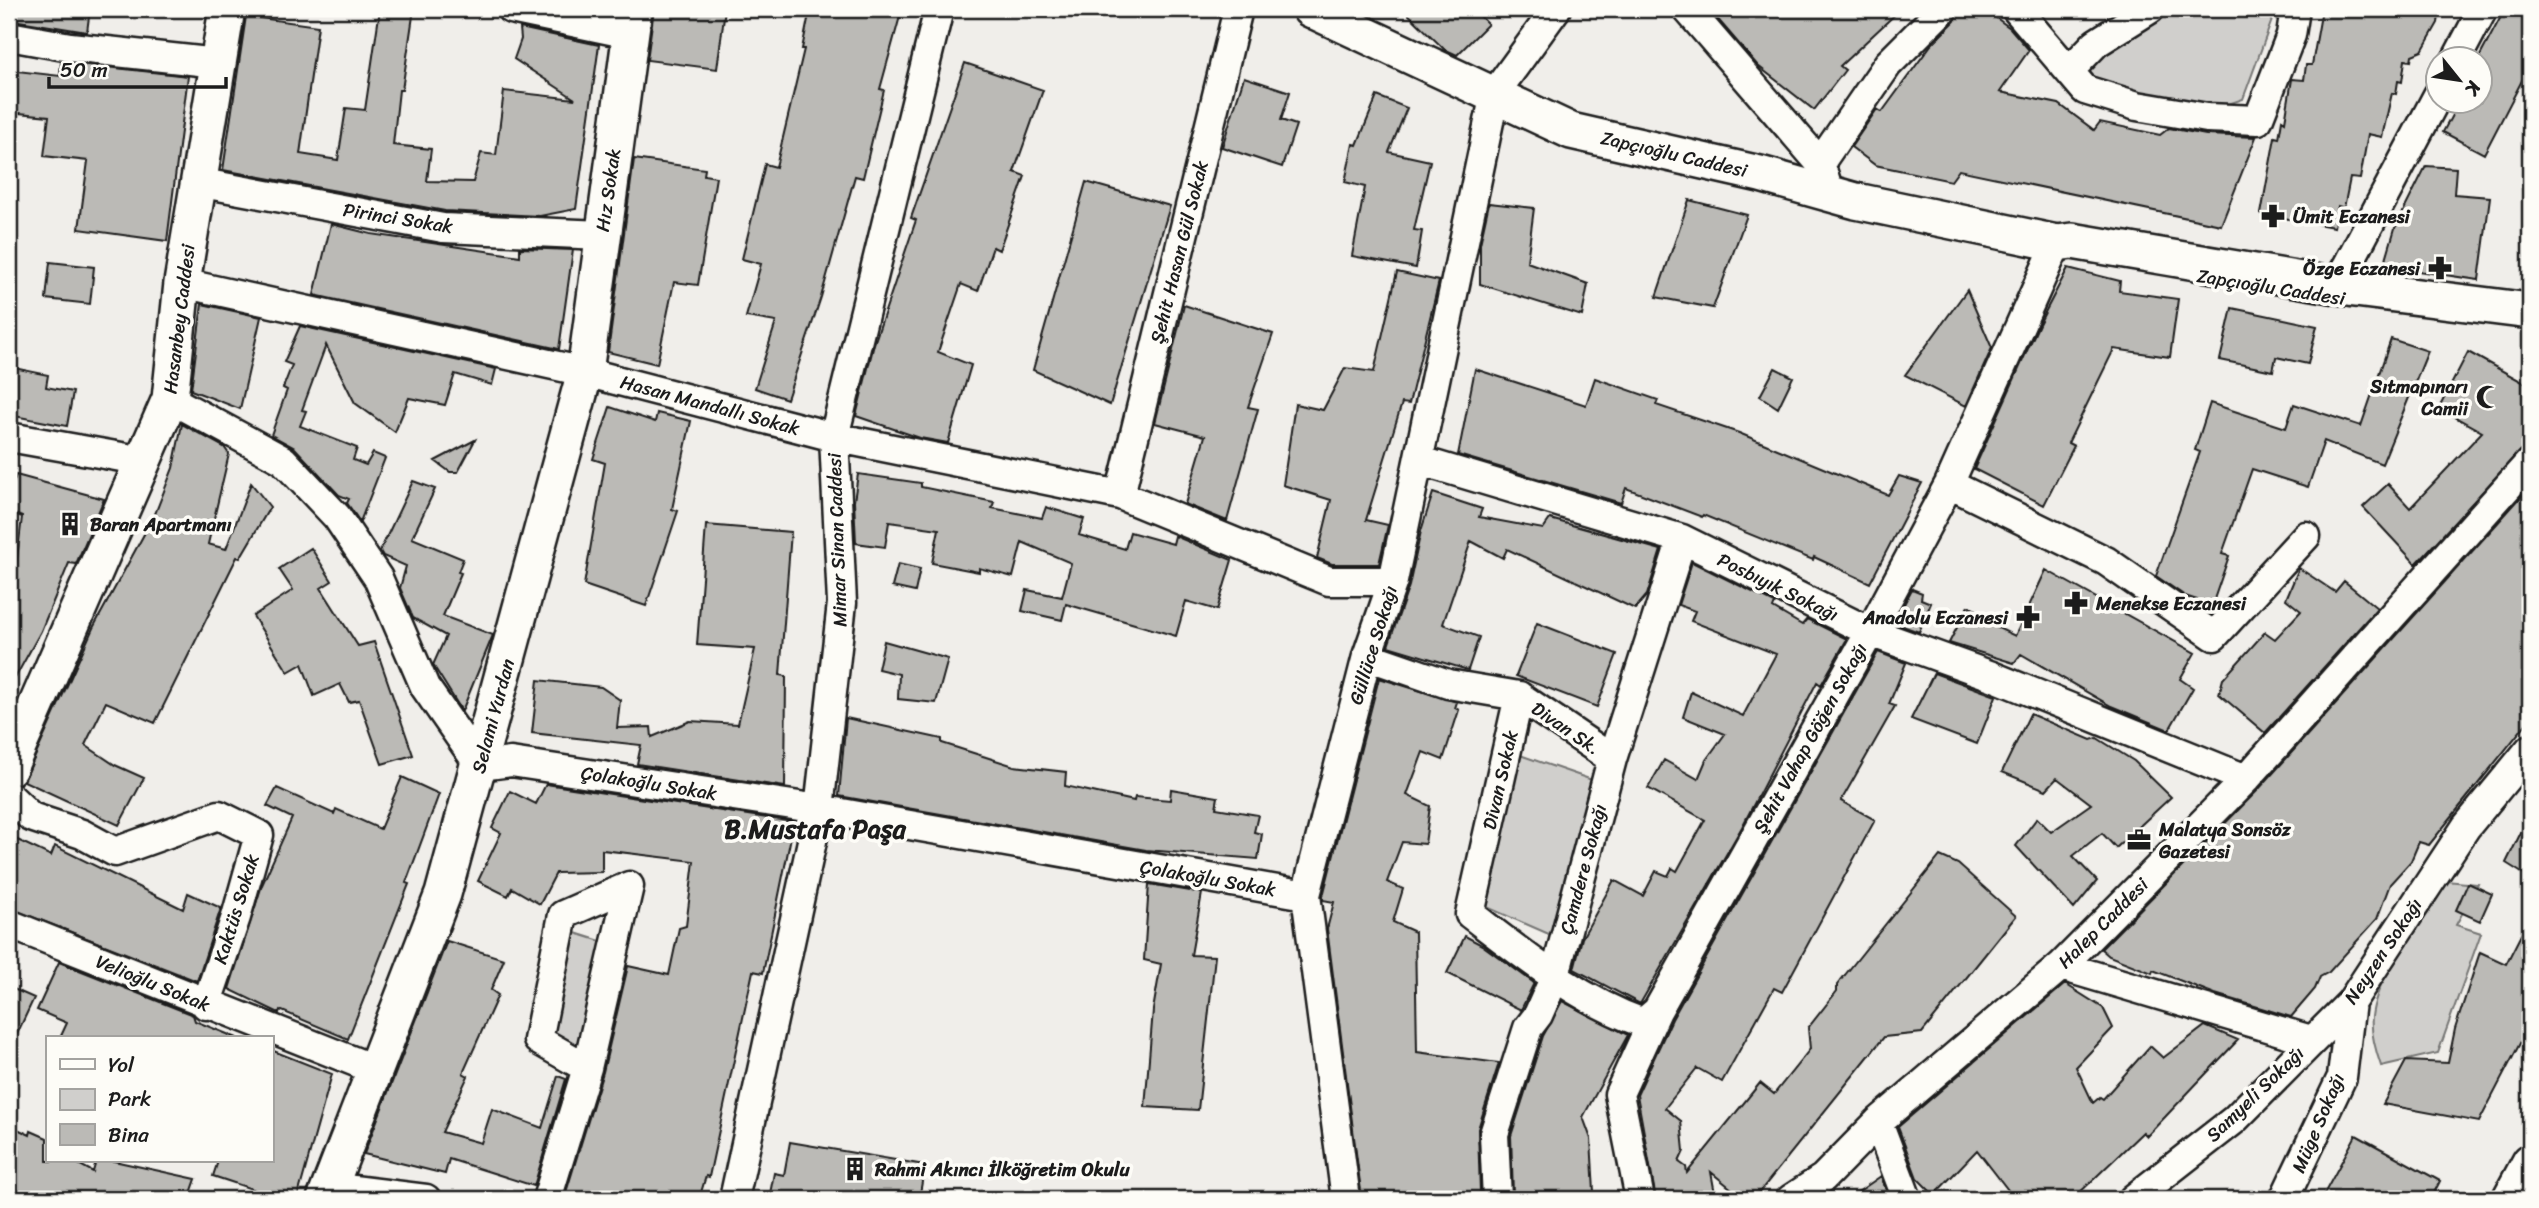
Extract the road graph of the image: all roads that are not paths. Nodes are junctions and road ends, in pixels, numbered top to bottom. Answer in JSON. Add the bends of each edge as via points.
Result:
{"nodes":[{"id":1,"x":227,"y":9,"type":"edge"},
{"id":2,"x":511,"y":9,"type":"edge"},
{"id":3,"x":939,"y":9,"type":"edge"},
{"id":4,"x":1238,"y":9,"type":"edge"},
{"id":5,"x":1310,"y":9,"type":"edge"},
{"id":6,"x":1556,"y":9,"type":"edge"},
{"id":7,"x":1687,"y":9,"type":"edge"},
{"id":8,"x":1943,"y":9,"type":"edge"},
{"id":9,"x":2016,"y":9,"type":"edge"},
{"id":10,"x":2150,"y":9,"type":"edge"},
{"id":11,"x":2295,"y":9,"type":"edge"},
{"id":12,"x":2483,"y":9,"type":"edge"},
{"id":13,"x":632,"y":22,"type":"edge"},
{"id":14,"x":9,"y":36,"type":"edge"},
{"id":15,"x":2463,"y":46,"type":"edge"},
{"id":16,"x":218,"y":63,"type":"junction"},
{"id":17,"x":2069,"y":71,"type":"junction"},
{"id":18,"x":1495,"y":93,"type":"junction"},
{"id":19,"x":2427,"y":116,"type":"edge"},
{"id":20,"x":1825,"y":179,"type":"junction"},
{"id":21,"x":197,"y":182,"type":"junction"},
{"id":22,"x":602,"y":235,"type":"junction"},
{"id":23,"x":2057,"y":243,"type":"junction"},
{"id":24,"x":182,"y":283,"type":"junction"},
{"id":25,"x":2337,"y":285,"type":"junction"},
{"id":26,"x":2530,"y":311,"type":"edge"},
{"id":27,"x":2530,"y":325,"type":"edge"},
{"id":28,"x":585,"y":372,"type":"junction"},
{"id":29,"x":170,"y":399,"type":"junction"},
{"id":30,"x":9,"y":437,"type":"edge"},
{"id":31,"x":834,"y":437,"type":"junction"},
{"id":32,"x":144,"y":461,"type":"junction"},
{"id":33,"x":1421,"y":461,"type":"junction"},
{"id":34,"x":2530,"y":463,"type":"edge"},
{"id":35,"x":1949,"y":484,"type":"junction"},
{"id":36,"x":1120,"y":495,"type":"junction"},
{"id":37,"x":2306,"y":536,"type":"dead end"},
{"id":38,"x":1682,"y":539,"type":"junction"},
{"id":39,"x":1393,"y":582,"type":"junction"},
{"id":40,"x":1870,"y":632,"type":"junction"},
{"id":41,"x":1367,"y":656,"type":"junction"},
{"id":42,"x":1519,"y":696,"type":"junction"},
{"id":43,"x":2530,"y":749,"type":"edge"},
{"id":44,"x":1612,"y":759,"type":"junction"},
{"id":45,"x":480,"y":766,"type":"junction"},
{"id":46,"x":9,"y":768,"type":"edge"},
{"id":47,"x":2246,"y":779,"type":"junction"},
{"id":48,"x":9,"y":796,"type":"edge"},
{"id":49,"x":819,"y":809,"type":"junction"},
{"id":50,"x":1306,"y":895,"type":"junction"},
{"id":51,"x":9,"y":924,"type":"edge"},
{"id":52,"x":2060,"y":966,"type":"junction"},
{"id":53,"x":1554,"y":979,"type":"junction"},
{"id":54,"x":2351,"y":1002,"type":"junction"},
{"id":55,"x":206,"y":1005,"type":"junction"},
{"id":56,"x":1657,"y":1011,"type":"junction"},
{"id":57,"x":2311,"y":1040,"type":"junction"},
{"id":58,"x":379,"y":1062,"type":"junction"},
{"id":59,"x":587,"y":1068,"type":"junction"},
{"id":60,"x":1878,"y":1122,"type":"junction"},
{"id":61,"x":2530,"y":1162,"type":"edge"},
{"id":62,"x":327,"y":1193,"type":"edge"},
{"id":63,"x":426,"y":1199,"type":"edge"},
{"id":64,"x":547,"y":1199,"type":"edge"},
{"id":65,"x":734,"y":1199,"type":"edge"},
{"id":66,"x":1346,"y":1199,"type":"edge"},
{"id":67,"x":1497,"y":1199,"type":"edge"},
{"id":68,"x":1640,"y":1199,"type":"edge"},
{"id":69,"x":1791,"y":1199,"type":"edge"},
{"id":70,"x":1907,"y":1199,"type":"edge"},
{"id":71,"x":2133,"y":1199,"type":"edge"},
{"id":72,"x":2284,"y":1199,"type":"edge"},
{"id":73,"x":2510,"y":1199,"type":"edge"}],
"edges":[{"from":1,"to":16,"type":"main road","name":"Hasanbey Caddesi"},
{"from":2,"to":13,"type":"street"},
{"from":3,"to":31,"type":"street","name":"Mimar Sinan Caddesi"},
{"from":4,"to":36,"type":"street","name":"Şehit Hasan Gül Sokak"},
{"from":5,"to":18,"type":"main road","name":"Zapçıoğlu Caddesi"},
{"from":6,"to":18,"type":"street"},
{"from":7,"to":20,"type":"street"},
{"from":8,"to":20,"type":"street","via":[[1888,64]]},
{"from":9,"to":17,"type":"street"},
{"from":10,"to":17,"type":"street","via":[[2096,43]]},
{"from":11,"to":17,"type":"street","via":[[2291,35],[2258,120],[2207,118],[2137,106],[2085,90]]},
{"from":12,"to":15,"type":"street"},
{"from":13,"to":22,"type":"main road","name":"Hız Sokak"},
{"from":14,"to":16,"type":"street"},
{"from":16,"to":21,"type":"main road","name":"Hasanbey Caddesi"},
{"from":18,"to":20,"type":"main road","name":"Zapçıoğlu Caddesi","via":[[1572,131],[1760,174]]},
{"from":18,"to":33,"type":"street","name":"Güllüce Sokağı"},
{"from":19,"to":25,"type":"street"},
{"from":20,"to":23,"type":"main road","name":"Zapçıoğlu Caddesi"},
{"from":21,"to":22,"type":"street","name":"Pirinci Sokak","via":[[443,228]]},
{"from":21,"to":24,"type":"main road","name":"Hasanbey Caddesi"},
{"from":22,"to":28,"type":"main road","name":"Hız Sokak"},
{"from":23,"to":25,"type":"main road","name":"Zapçıoğlu Caddesi","via":[[2085,243]]},
{"from":23,"to":27,"type":"main road","name":"Zapçıoğlu Caddesi","via":[[2069,254]]},
{"from":23,"to":35,"type":"street","name":"Şehit Vahap Göğen Sokağı"},
{"from":24,"to":28,"type":"street","name":"Hasan Mandallı Sokak"},
{"from":24,"to":29,"type":"main road","name":"Hasanbey Caddesi"},
{"from":25,"to":26,"type":"main road","name":"Zapçıoğlu Caddesi"},
{"from":28,"to":31,"type":"street","name":"Hasan Mandallı Sokak"},
{"from":28,"to":45,"type":"main road","name":"Selami Yurdan"},
{"from":29,"to":32,"type":"main road","name":"Hasanbey Caddesi"},
{"from":29,"to":45,"type":"street","via":[[283,460],[337,517],[378,578],[425,687]]},
{"from":30,"to":32,"type":"street"},
{"from":31,"to":36,"type":"street","name":"Hasan Mandallı Sokak"},
{"from":31,"to":49,"type":"street","name":"Mimar Sinan Caddesi","via":[[842,603]]},
{"from":32,"to":46,"type":"main road","name":"Hasanbey Caddesi"},
{"from":33,"to":38,"type":"street","name":"Posbıyık Sokağı"},
{"from":33,"to":39,"type":"street","name":"Güllüce Sokağı"},
{"from":34,"to":47,"type":"street","name":"Halep Caddesi"},
{"from":35,"to":37,"type":"street","via":[[2106,561],[2214,636]]},
{"from":35,"to":40,"type":"street","name":"Şehit Vahap Göğen Sokağı"},
{"from":36,"to":39,"type":"street","name":"Hasan Mandallı Sokak","via":[[1329,581]]},
{"from":38,"to":40,"type":"street","name":"Posbıyık Sokağı"},
{"from":38,"to":44,"type":"street","name":"Çamdere Sokağı"},
{"from":39,"to":41,"type":"street","name":"Güllüce Sokağı"},
{"from":40,"to":47,"type":"street","name":"Posbıyık Sokağı"},
{"from":40,"to":56,"type":"street","name":"Şehit Vahap Göğen Sokağı"},
{"from":41,"to":42,"type":"street","via":[[1448,684]]},
{"from":41,"to":50,"type":"street","name":"Güllüce Sokağı"},
{"from":42,"to":44,"type":"street","name":"Divan Sk."},
{"from":42,"to":53,"type":"street","name":"Divan Sokak","via":[[1470,914]]},
{"from":43,"to":54,"type":"street","name":"Neyzen Sokağı","via":[[2466,827]]},
{"from":44,"to":53,"type":"street","name":"Çamdere Sokağı"},
{"from":45,"to":49,"type":"street","name":"Çolakoğlu Sokak","via":[[511,762]]},
{"from":45,"to":58,"type":"main road","name":"Selami Yurdan","via":[[443,894]]},
{"from":47,"to":52,"type":"street","name":"Halep Caddesi"},
{"from":48,"to":55,"type":"street","name":"Kaktüs Sokak","via":[[31,817],[82,834],[115,852],[219,816],[258,835]]},
{"from":49,"to":50,"type":"street","name":"Çolakoğlu Sokak"},
{"from":49,"to":65,"type":"street","name":"Mimar Sinan Caddesi"},
{"from":50,"to":66,"type":"street","name":"Güllüce Sokağı"},
{"from":51,"to":55,"type":"street","name":"Velioğlu Sokak"},
{"from":52,"to":57,"type":"street"},
{"from":52,"to":60,"type":"street","name":"Halep Caddesi"},
{"from":53,"to":56,"type":"street","via":[[1605,1009],[1643,1023]]},
{"from":53,"to":67,"type":"street","name":"Çamdere Sokağı","via":[[1528,1028],[1494,1134]]},
{"from":54,"to":57,"type":"street","name":"Neyzen Sokağı"},
{"from":54,"to":72,"type":"street","name":"Müge Sokağı","via":[[2342,1077]]},
{"from":55,"to":58,"type":"street","name":"Velioğlu Sokak"},
{"from":56,"to":68,"type":"street","name":"Şehit Vahap Göğen Sokağı","via":[[1619,1094]]},
{"from":57,"to":71,"type":"street","name":"Samyeli Sokağı","via":[[2234,1119]]},
{"from":58,"to":62,"type":"main road","name":"Selami Yurdan"},
{"from":59,"to":59,"type":"street","via":[[538,1040],[563,915],[629,886]]},
{"from":59,"to":64,"type":"street"},
{"from":60,"to":69,"type":"street","name":"Halep Caddesi","via":[[1823,1178]]},
{"from":60,"to":70,"type":"street"},
{"from":61,"to":73,"type":"main road"},
{"from":62,"to":63,"type":"street"}]}
